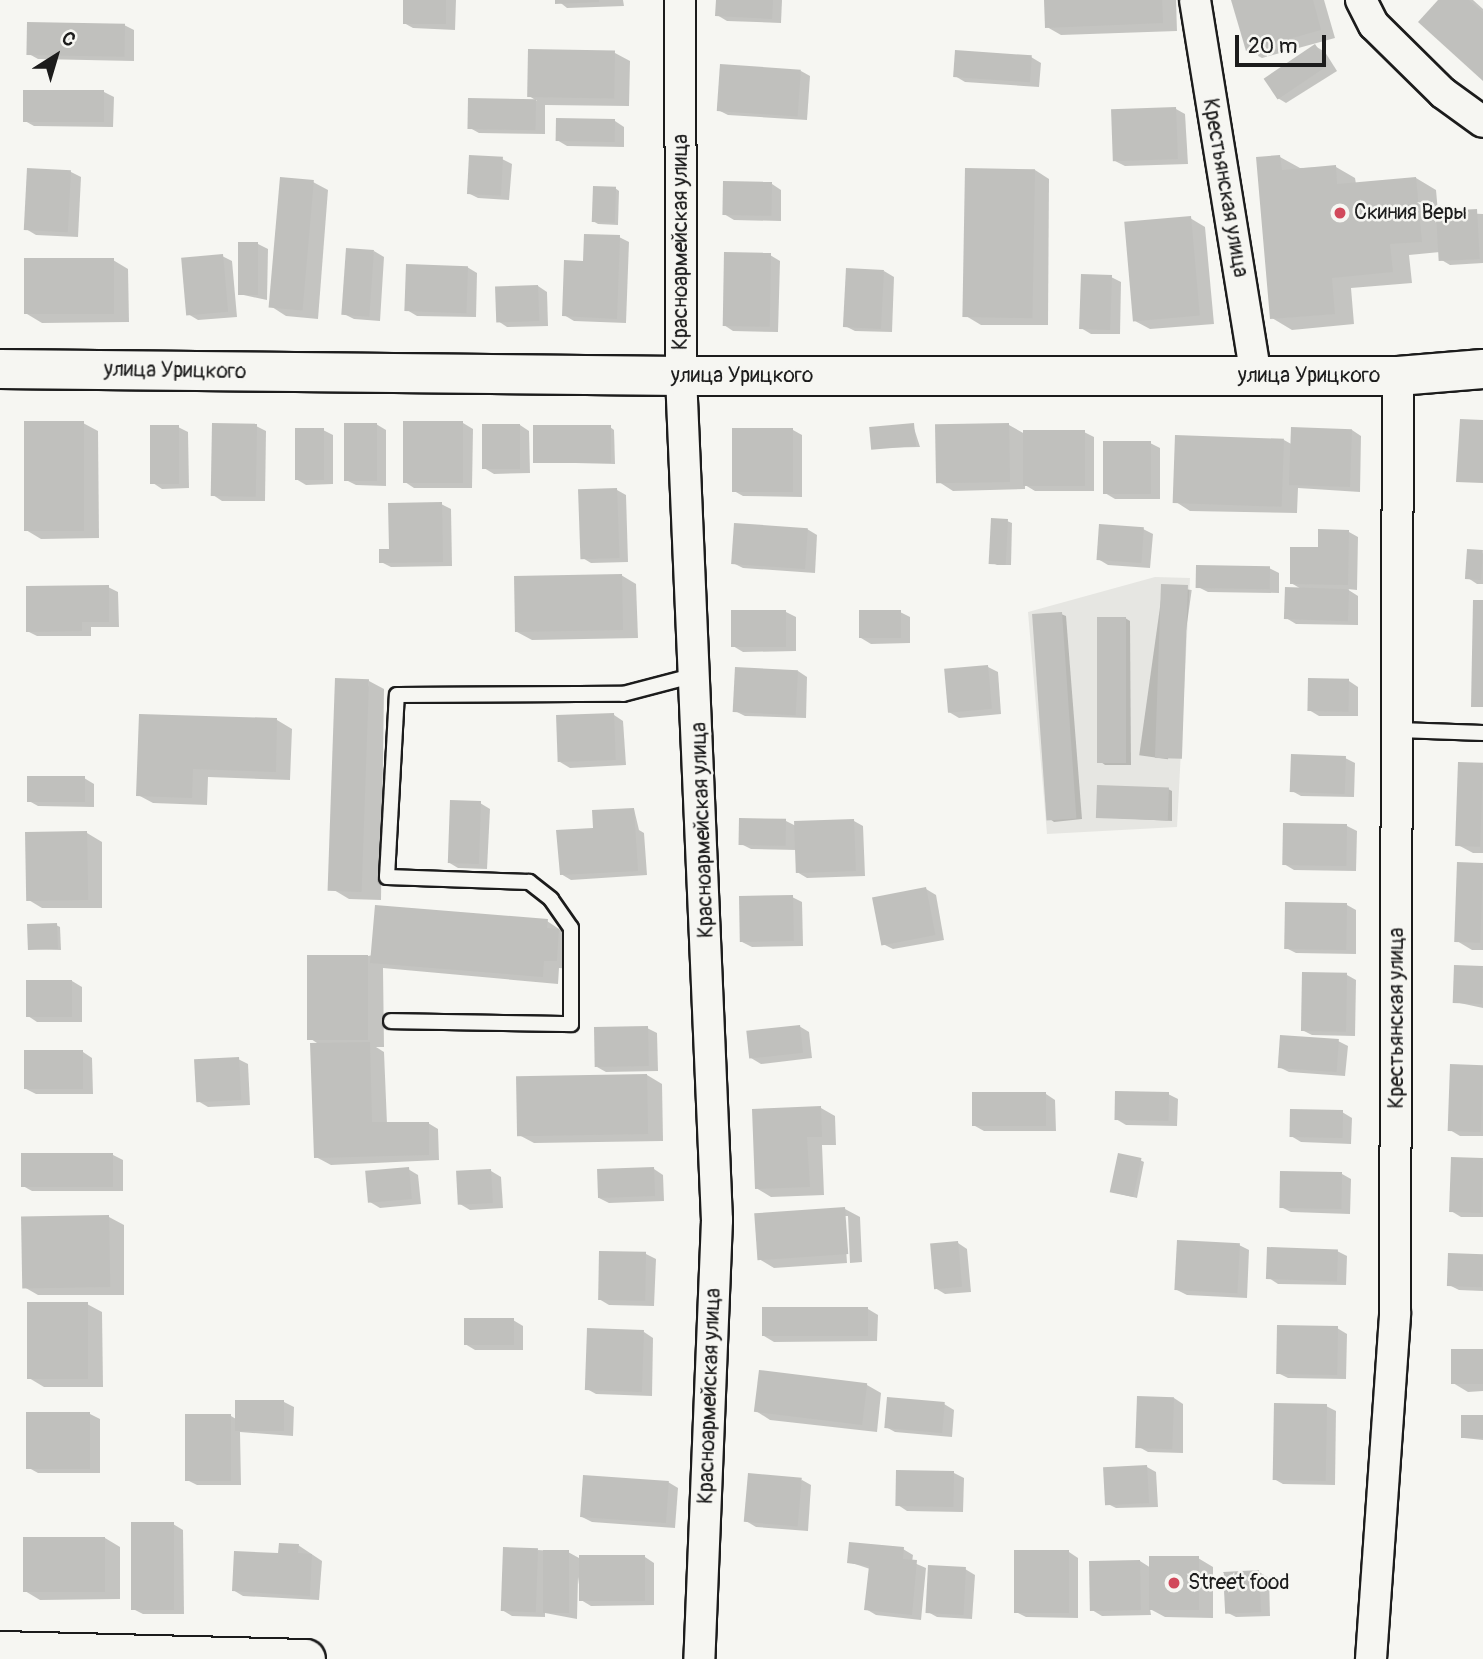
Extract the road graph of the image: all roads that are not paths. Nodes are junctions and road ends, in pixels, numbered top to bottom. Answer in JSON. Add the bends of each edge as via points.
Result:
{"nodes":[{"id":1,"x":680,"y":0,"type":"edge"},
{"id":2,"x":1195,"y":0,"type":"edge"},
{"id":3,"x":1361,"y":0,"type":"edge"},
{"id":4,"x":1483,"y":122,"type":"edge"},
{"id":5,"x":0,"y":369,"type":"edge"},
{"id":6,"x":1483,"y":369,"type":"edge"},
{"id":7,"x":681,"y":376,"type":"junction"},
{"id":8,"x":1256,"y":376,"type":"junction"},
{"id":9,"x":1398,"y":376,"type":"junction"},
{"id":10,"x":697,"y":674,"type":"junction"},
{"id":11,"x":1399,"y":730,"type":"junction"},
{"id":12,"x":1483,"y":733,"type":"edge"},
{"id":13,"x":391,"y":1021,"type":"dead end"},
{"id":14,"x":0,"y":1651,"type":"edge"},
{"id":15,"x":306,"y":1659,"type":"edge"},
{"id":16,"x":699,"y":1659,"type":"edge"},
{"id":17,"x":1371,"y":1659,"type":"edge"}],
"edges":[{"from":1,"to":7,"type":"street","name":"Красноармейская улица"},
{"from":2,"to":8,"type":"street","name":"Крестьянская улица"},
{"from":3,"to":4,"type":"street","via":[[1374,25],[1443,93]]},
{"from":5,"to":7,"type":"main road","name":"улица Урицкого"},
{"from":6,"to":9,"type":"main road","name":"улица Урицкого"},
{"from":7,"to":8,"type":"main road","name":"улица Урицкого"},
{"from":7,"to":10,"type":"street","name":"Красноармейская улица"},
{"from":8,"to":9,"type":"main road","name":"улица Урицкого"},
{"from":9,"to":11,"type":"street","name":"Крестьянская улица"},
{"from":10,"to":13,"type":"lane","via":[[623,694],[397,695],[387,877],[529,882],[551,899],[571,928],[571,1024]]},
{"from":10,"to":16,"type":"street","name":"Красноармейская улица","via":[[717,1220]]},
{"from":11,"to":12,"type":"lane"},
{"from":11,"to":17,"type":"street","name":"Крестьянская улица","via":[[1395,1314]]},
{"from":14,"to":15,"type":"main road"}]}
